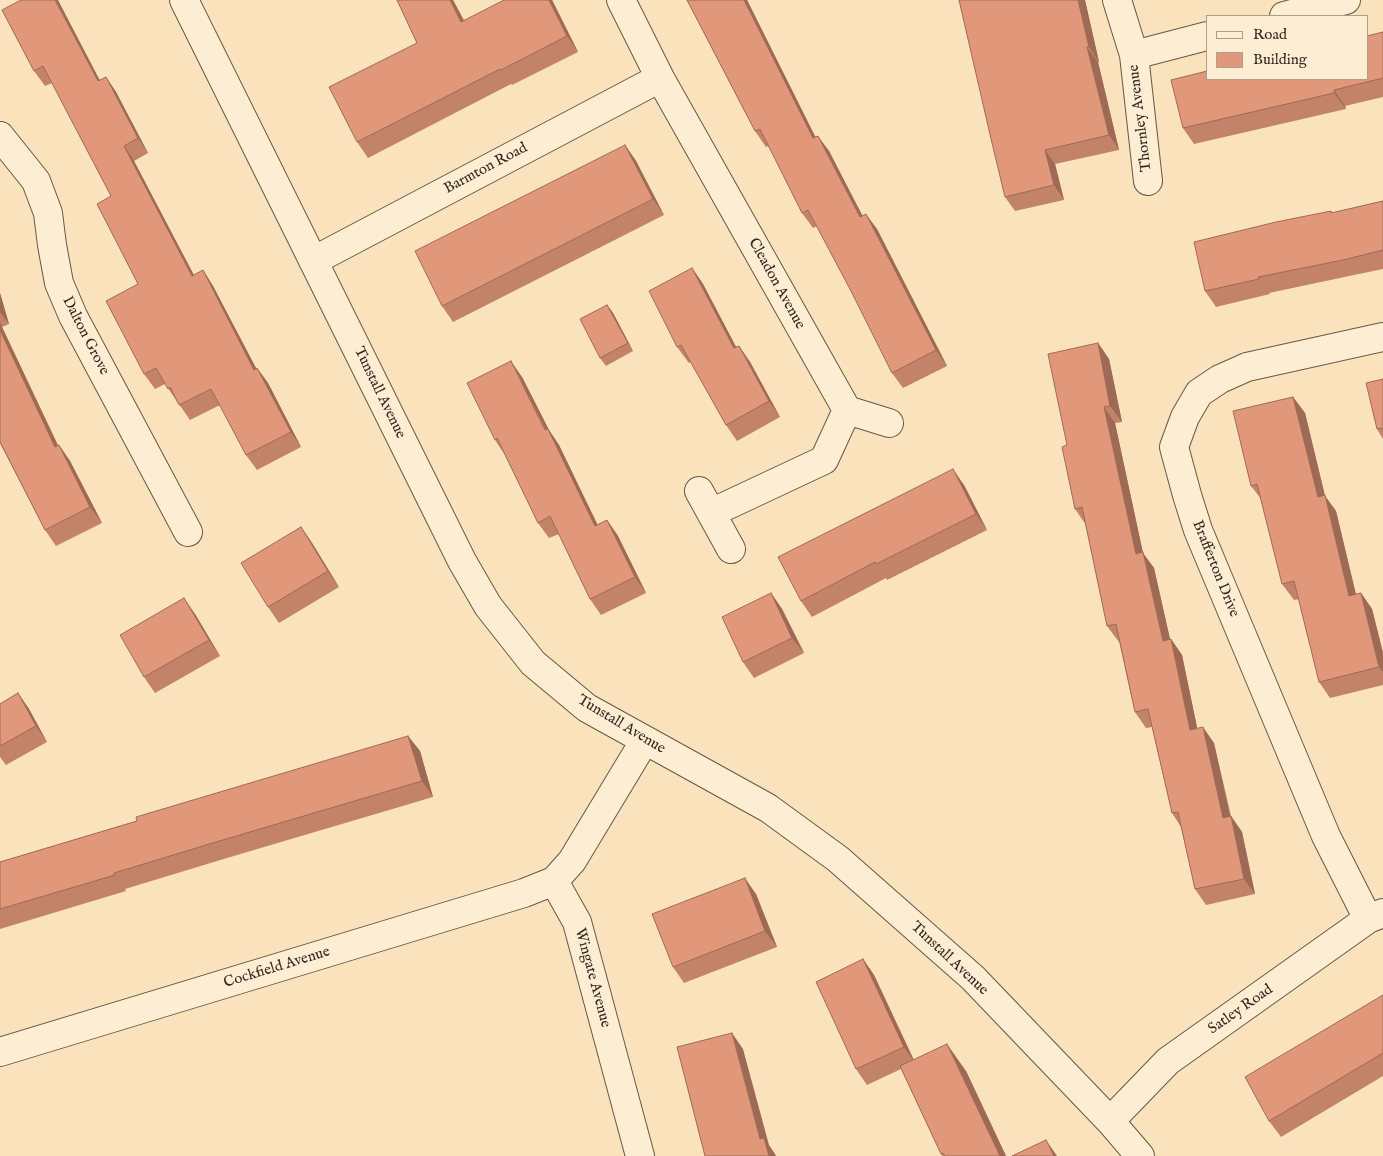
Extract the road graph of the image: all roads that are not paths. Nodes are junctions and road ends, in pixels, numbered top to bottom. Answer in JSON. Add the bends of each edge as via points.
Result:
{"nodes":[{"id":1,"x":184,"y":0,"type":"edge"},
{"id":2,"x":621,"y":0,"type":"edge"},
{"id":3,"x":1117,"y":0,"type":"edge"},
{"id":4,"x":1346,"y":0,"type":"edge"},
{"id":5,"x":1288,"y":15,"type":"edge"},
{"id":6,"x":1206,"y":36,"type":"edge"},
{"id":7,"x":1134,"y":55,"type":"junction"},
{"id":8,"x":660,"y":78,"type":"junction"},
{"id":9,"x":0,"y":136,"type":"edge"},
{"id":10,"x":1148,"y":181,"type":"dead end"},
{"id":11,"x":312,"y":261,"type":"junction"},
{"id":12,"x":1383,"y":337,"type":"edge"},
{"id":13,"x":847,"y":410,"type":"junction"},
{"id":14,"x":889,"y":423,"type":"dead end"},
{"id":15,"x":188,"y":532,"type":"dead end"},
{"id":16,"x":731,"y":549,"type":"dead end"},
{"id":17,"x":645,"y":740,"type":"junction"},
{"id":18,"x":554,"y":882,"type":"junction"},
{"id":19,"x":1376,"y":916,"type":"edge"},
{"id":20,"x":0,"y":1052,"type":"edge"},
{"id":21,"x":1110,"y":1121,"type":"junction"},
{"id":22,"x":640,"y":1156,"type":"edge"},
{"id":23,"x":1140,"y":1156,"type":"edge"}],
"edges":[{"from":1,"to":11,"type":"street","name":"Tunstall Avenue"},
{"from":2,"to":8,"type":"street","name":"Cleadon Avenue"},
{"from":3,"to":7,"type":"street","name":"Thornley Avenue"},
{"from":4,"to":5,"type":"street"},
{"from":6,"to":7,"type":"street","name":"Thornley Avenue"},
{"from":7,"to":10,"type":"street","name":"Thornley Avenue"},
{"from":8,"to":11,"type":"street","name":"Barmton Road"},
{"from":8,"to":13,"type":"street","name":"Cleadon Avenue"},
{"from":9,"to":15,"type":"street","name":"Dalton Grove","via":[[36,181],[48,214],[59,283]]},
{"from":11,"to":17,"type":"street","name":"Tunstall Avenue","via":[[462,561],[488,606],[533,663],[587,708]]},
{"from":12,"to":19,"type":"street","name":"Brafferton Drive","via":[[1247,367],[1220,379],[1199,393],[1185,417],[1174,447],[1198,530],[1326,836]]},
{"from":13,"to":14,"type":"street"},
{"from":13,"to":16,"type":"street","via":[[824,460],[705,502]]},
{"from":17,"to":18,"type":"street","via":[[572,862]]},
{"from":17,"to":21,"type":"street","name":"Tunstall Avenue","via":[[768,808],[838,859],[973,978]]},
{"from":18,"to":20,"type":"street","name":"Cockfield Avenue"},
{"from":18,"to":22,"type":"street","name":"Wingate Avenue","via":[[577,922]]},
{"from":19,"to":21,"type":"street","name":"Satley Road","via":[[1168,1061]]},
{"from":21,"to":23,"type":"street","name":"Tunstall Avenue"}]}
